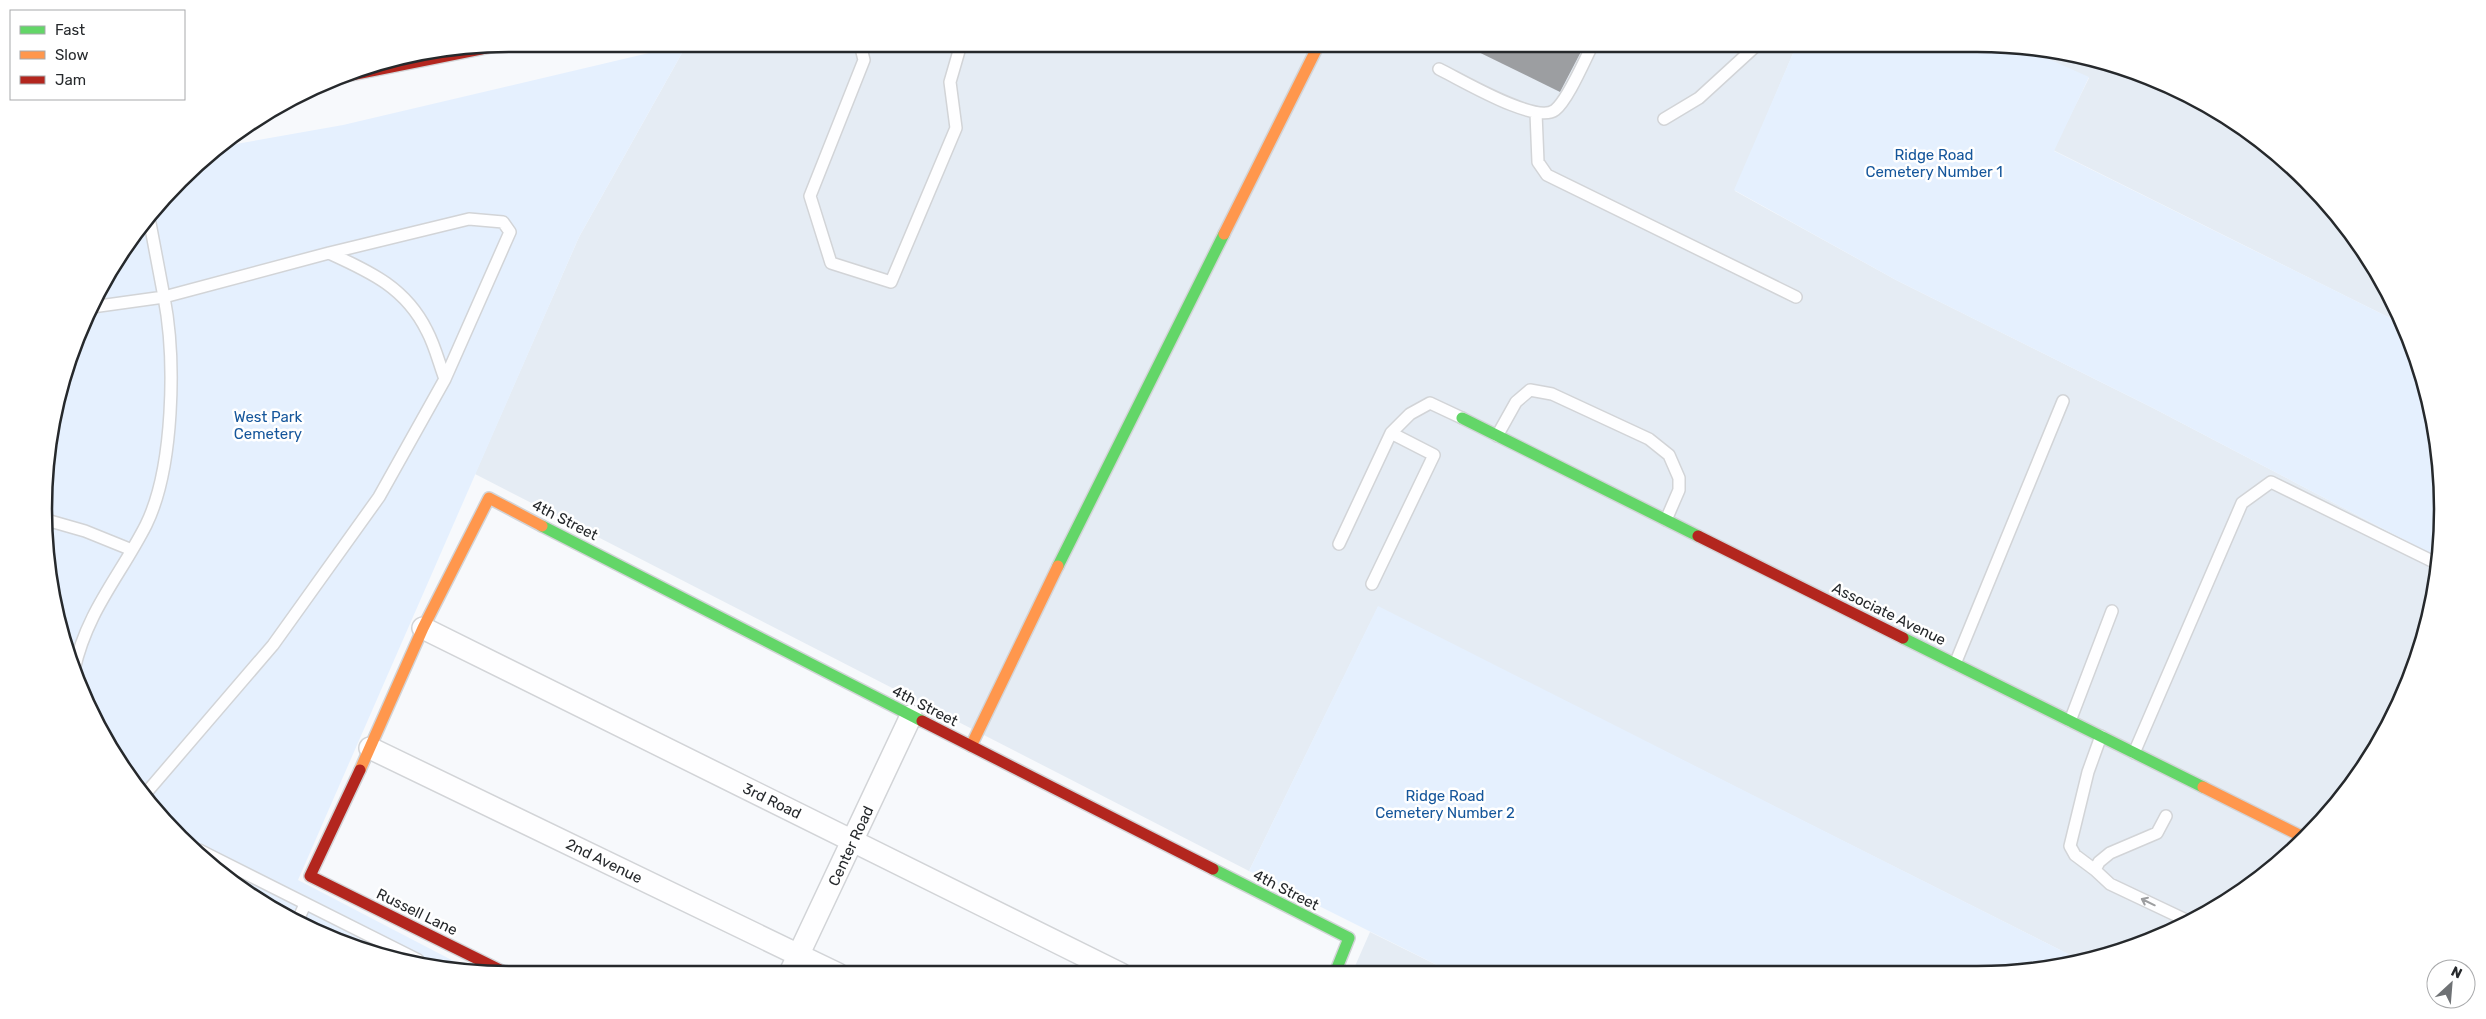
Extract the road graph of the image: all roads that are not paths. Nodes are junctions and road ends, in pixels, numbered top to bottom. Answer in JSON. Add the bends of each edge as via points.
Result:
{"nodes":[{"id":1,"x":862,"y":52,"type":"edge"},
{"id":2,"x":958,"y":52,"type":"edge"},
{"id":3,"x":1316,"y":52,"type":"edge"},
{"id":4,"x":1589,"y":52,"type":"edge"},
{"id":5,"x":1749,"y":52,"type":"edge"},
{"id":6,"x":1439,"y":69,"type":"dead end"},
{"id":7,"x":1536,"y":113,"type":"junction"},
{"id":8,"x":1664,"y":119,"type":"dead end"},
{"id":9,"x":151,"y":227,"type":"edge"},
{"id":10,"x":329,"y":253,"type":"junction"},
{"id":11,"x":164,"y":297,"type":"junction"},
{"id":12,"x":1796,"y":297,"type":"dead end"},
{"id":13,"x":101,"y":306,"type":"edge"},
{"id":14,"x":445,"y":379,"type":"junction"},
{"id":15,"x":2062,"y":401,"type":"dead end"},
{"id":16,"x":1462,"y":418,"type":"joint"},
{"id":17,"x":1391,"y":432,"type":"junction"},
{"id":18,"x":1497,"y":436,"type":"junction"},
{"id":19,"x":1666,"y":520,"type":"junction"},
{"id":20,"x":52,"y":522,"type":"edge"},
{"id":21,"x":1339,"y":544,"type":"dead end"},
{"id":22,"x":132,"y":550,"type":"junction"},
{"id":23,"x":2431,"y":560,"type":"edge"},
{"id":24,"x":1372,"y":584,"type":"dead end"},
{"id":25,"x":2112,"y":611,"type":"dead end"},
{"id":26,"x":423,"y":628,"type":"junction"},
{"id":27,"x":77,"y":656,"type":"edge"},
{"id":28,"x":1955,"y":664,"type":"junction"},
{"id":29,"x":911,"y":716,"type":"junction"},
{"id":30,"x":2070,"y":721,"type":"junction"},
{"id":31,"x":2101,"y":736,"type":"junction"},
{"id":32,"x":971,"y":746,"type":"junction"},
{"id":33,"x":370,"y":748,"type":"junction"},
{"id":34,"x":2134,"y":753,"type":"junction"},
{"id":35,"x":149,"y":790,"type":"edge"},
{"id":36,"x":2166,"y":816,"type":"dead end"},
{"id":37,"x":2298,"y":835,"type":"edge"},
{"id":38,"x":854,"y":842,"type":"junction"},
{"id":39,"x":213,"y":857,"type":"edge"},
{"id":40,"x":2094,"y":870,"type":"junction"},
{"id":41,"x":305,"y":904,"type":"junction"},
{"id":42,"x":300,"y":915,"type":"edge"},
{"id":43,"x":2181,"y":918,"type":"edge"},
{"id":44,"x":408,"y":955,"type":"edge"},
{"id":45,"x":799,"y":955,"type":"junction"},
{"id":46,"x":492,"y":966,"type":"edge"},
{"id":47,"x":793,"y":966,"type":"edge"},
{"id":48,"x":822,"y":966,"type":"edge"},
{"id":49,"x":1105,"y":966,"type":"edge"},
{"id":50,"x":1337,"y":966,"type":"edge"}],
"edges":[{"from":1,"to":2,"type":"lane","via":[[864,60],[810,196],[831,263],[891,282],[956,128],[950,82]]},
{"from":3,"to":32,"type":"street","via":[[1096,488]]},
{"from":4,"to":7,"type":"lane","via":[[1563,101],[1554,111]]},
{"from":5,"to":8,"type":"lane","via":[[1698,98]]},
{"from":6,"to":7,"type":"lane","via":[[1512,105]]},
{"from":7,"to":12,"type":"lane","via":[[1538,162],[1547,175]]},
{"from":9,"to":11,"type":"lane"},
{"from":10,"to":11,"type":"lane"},
{"from":10,"to":14,"type":"lane","via":[[373,273],[406,299],[428,331]]},
{"from":10,"to":14,"type":"lane","via":[[470,219],[503,222],[510,232]]},
{"from":11,"to":13,"type":"lane"},
{"from":11,"to":22,"type":"lane","via":[[169,321],[168,437],[156,498]]},
{"from":14,"to":35,"type":"lane","via":[[379,497],[273,645]]},
{"from":15,"to":28,"type":"lane"},
{"from":16,"to":17,"type":"lane","via":[[1430,403],[1410,414]]},
{"from":16,"to":18,"type":"street","name":"Associate Avenue"},
{"from":17,"to":21,"type":"lane"},
{"from":17,"to":24,"type":"lane","via":[[1434,455]]},
{"from":18,"to":19,"type":"street","name":"Associate Avenue"},
{"from":18,"to":19,"type":"lane","via":[[1516,402],[1530,390],[1552,394],[1649,439],[1670,455],[1679,478],[1680,490]]},
{"from":19,"to":28,"type":"street","name":"Associate Avenue"},
{"from":20,"to":22,"type":"lane"},
{"from":22,"to":27,"type":"lane","via":[[96,607]]},
{"from":23,"to":34,"type":"lane","via":[[2271,482],[2242,503]]},
{"from":25,"to":30,"type":"lane"},
{"from":26,"to":29,"type":"street","name":"4th Street","via":[[489,498]]},
{"from":26,"to":33,"type":"street"},
{"from":26,"to":38,"type":"street","name":"3rd Road"},
{"from":28,"to":30,"type":"street","name":"Associate Avenue"},
{"from":29,"to":32,"type":"street","name":"4th Street"},
{"from":29,"to":38,"type":"street","name":"Center Road"},
{"from":30,"to":31,"type":"street","name":"Associate Avenue"},
{"from":31,"to":34,"type":"street","name":"Associate Avenue"},
{"from":31,"to":40,"type":"lane","via":[[2088,772],[2070,846],[2075,855]]},
{"from":32,"to":50,"type":"street","name":"4th Street","via":[[1349,938]]},
{"from":33,"to":45,"type":"street","name":"2nd Avenue"},
{"from":33,"to":46,"type":"street","name":"Russell Lane","via":[[310,876]]},
{"from":34,"to":37,"type":"street","name":"Associate Avenue"},
{"from":36,"to":40,"type":"lane","via":[[2157,833],[2110,854],[2098,862]]},
{"from":38,"to":45,"type":"street","name":"Center Road"},
{"from":38,"to":49,"type":"street","name":"3rd Road"},
{"from":39,"to":41,"type":"lane"},
{"from":43,"to":40,"type":"lane","one_way":true,"via":[[2110,884]]},
{"from":41,"to":42,"type":"lane"},
{"from":41,"to":44,"type":"lane"},
{"from":45,"to":47,"type":"street","name":"Center Road"},
{"from":45,"to":48,"type":"street","name":"2nd Avenue"}]}
